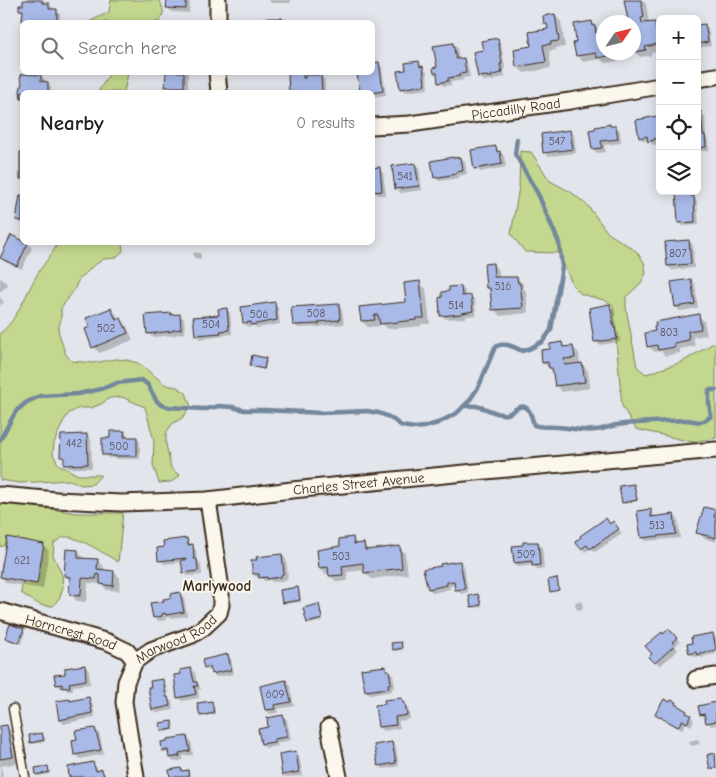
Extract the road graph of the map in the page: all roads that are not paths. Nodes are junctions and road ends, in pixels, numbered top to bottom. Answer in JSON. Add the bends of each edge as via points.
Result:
{"nodes":[{"id":1,"x":218,"y":0,"type":"edge"},
{"id":2,"x":218,"y":20,"type":"edge"},
{"id":3,"x":217,"y":75,"type":"edge"},
{"id":4,"x":716,"y":76,"type":"edge"},
{"id":5,"x":701,"y":78,"type":"edge"},
{"id":6,"x":656,"y":87,"type":"edge"},
{"id":7,"x":219,"y":90,"type":"edge"},
{"id":8,"x":375,"y":126,"type":"edge"},
{"id":9,"x":716,"y":450,"type":"edge"},
{"id":10,"x":0,"y":495,"type":"edge"},
{"id":11,"x":208,"y":500,"type":"junction"},
{"id":12,"x":0,"y":611,"type":"edge"},
{"id":13,"x":135,"y":661,"type":"junction"},
{"id":14,"x":716,"y":676,"type":"edge"},
{"id":15,"x":696,"y":679,"type":"dead end"},
{"id":16,"x":13,"y":709,"type":"dead end"},
{"id":17,"x":329,"y":727,"type":"dead end"},
{"id":18,"x":25,"y":777,"type":"edge"},
{"id":19,"x":136,"y":777,"type":"edge"},
{"id":20,"x":339,"y":777,"type":"edge"}],
"edges":[{"from":1,"to":2,"type":"street"},
{"from":3,"to":7,"type":"street"},
{"from":4,"to":5,"type":"street"},
{"from":6,"to":8,"type":"street","name":"Piccadilly Road","via":[[410,124]]},
{"from":9,"to":11,"type":"street","name":"Charles Street Avenue"},
{"from":10,"to":11,"type":"street","name":"Charles Street Avenue","via":[[121,503]]},
{"from":11,"to":13,"type":"street","name":"Marwood Road","via":[[221,589],[219,613],[192,635],[151,650]]},
{"from":12,"to":13,"type":"street","name":"Horncrest Road","via":[[108,642],[126,651]]},
{"from":13,"to":19,"type":"street","name":"Marwood Road","via":[[126,682],[124,702]]},
{"from":14,"to":15,"type":"street"},
{"from":16,"to":18,"type":"lane"},
{"from":17,"to":20,"type":"street"}]}
